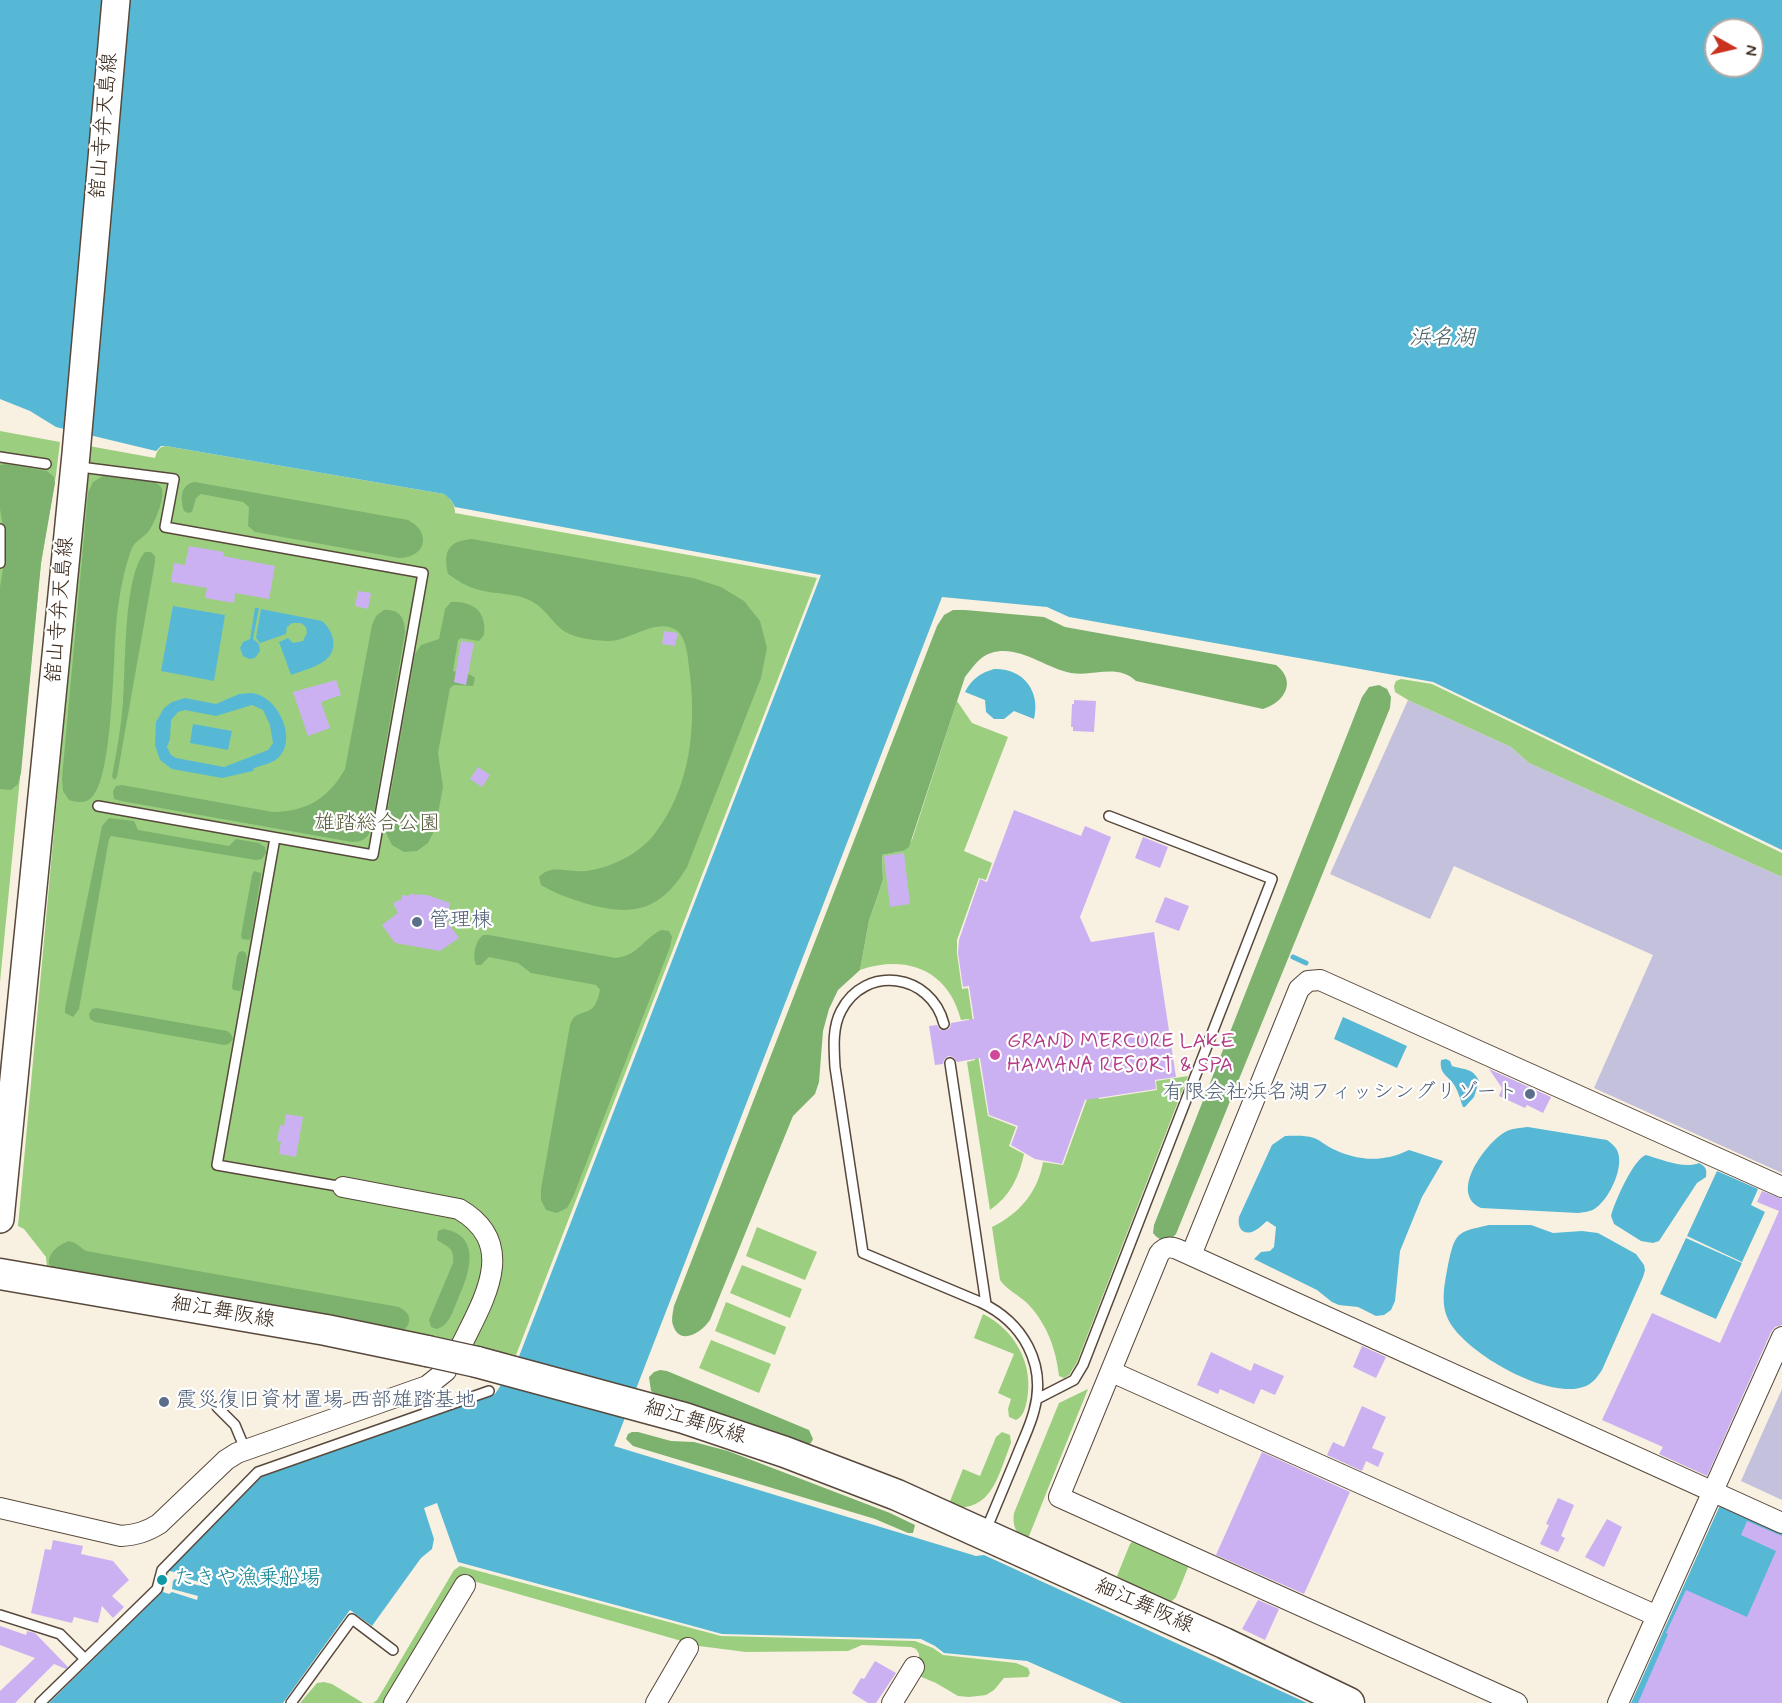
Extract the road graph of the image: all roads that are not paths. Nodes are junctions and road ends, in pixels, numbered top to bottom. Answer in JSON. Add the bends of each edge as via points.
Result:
{"nodes":[{"id":1,"x":116,"y":0,"type":"edge"},
{"id":2,"x":0,"y":457,"type":"edge"},
{"id":3,"x":82,"y":461,"type":"junction"},
{"id":4,"x":46,"y":464,"type":"dead end"},
{"id":5,"x":0,"y":529,"type":"edge"},
{"id":6,"x":0,"y":563,"type":"edge"},
{"id":7,"x":98,"y":806,"type":"dead end"},
{"id":8,"x":1108,"y":816,"type":"dead end"},
{"id":9,"x":275,"y":837,"type":"junction"},
{"id":10,"x":22,"y":1014,"type":"junction"},
{"id":11,"x":944,"y":1024,"type":"dead end"},
{"id":12,"x":950,"y":1063,"type":"dead end"},
{"id":13,"x":0,"y":1118,"type":"edge"},
{"id":14,"x":344,"y":1187,"type":"joint"},
{"id":15,"x":1782,"y":1187,"type":"edge"},
{"id":16,"x":0,"y":1219,"type":"edge"},
{"id":17,"x":1191,"y":1255,"type":"junction"},
{"id":18,"x":0,"y":1274,"type":"edge"},
{"id":19,"x":986,"y":1304,"type":"junction"},
{"id":20,"x":1782,"y":1337,"type":"edge"},
{"id":21,"x":436,"y":1361,"type":"junction"},
{"id":22,"x":482,"y":1366,"type":"junction"},
{"id":23,"x":1112,"y":1372,"type":"junction"},
{"id":24,"x":1037,"y":1399,"type":"junction"},
{"id":25,"x":217,"y":1407,"type":"dead end"},
{"id":26,"x":245,"y":1449,"type":"junction"},
{"id":27,"x":1713,"y":1492,"type":"junction"},
{"id":28,"x":0,"y":1508,"type":"edge"},
{"id":29,"x":1782,"y":1523,"type":"edge"},
{"id":30,"x":984,"y":1535,"type":"junction"},
{"id":31,"x":465,"y":1585,"type":"dead end"},
{"id":32,"x":0,"y":1614,"type":"edge"},
{"id":33,"x":1657,"y":1616,"type":"junction"},
{"id":34,"x":688,"y":1648,"type":"dead end"},
{"id":35,"x":393,"y":1650,"type":"dead end"},
{"id":36,"x":85,"y":1659,"type":"junction"},
{"id":37,"x":914,"y":1666,"type":"dead end"},
{"id":38,"x":40,"y":1703,"type":"edge"},
{"id":39,"x":291,"y":1703,"type":"edge"},
{"id":40,"x":394,"y":1703,"type":"edge"},
{"id":41,"x":656,"y":1703,"type":"edge"},
{"id":42,"x":892,"y":1703,"type":"edge"},
{"id":43,"x":1349,"y":1703,"type":"edge"},
{"id":44,"x":1517,"y":1703,"type":"edge"},
{"id":45,"x":1618,"y":1703,"type":"edge"}],
"edges":[{"from":1,"to":3,"type":"main road","name":"舘山寺弁天島線"},
{"from":2,"to":4,"type":"lane"},
{"from":3,"to":9,"type":"lane","via":[[174,479],[165,527],[423,573],[373,855]]},
{"from":3,"to":10,"type":"main road","name":"舘山寺弁天島線"},
{"from":5,"to":6,"type":"lane"},
{"from":7,"to":9,"type":"lane"},
{"from":8,"to":24,"type":"lane","via":[[1272,879],[1083,1365],[1074,1380]]},
{"from":9,"to":14,"type":"lane","via":[[217,1165]]},
{"from":10,"to":13,"type":"main road"},
{"from":10,"to":16,"type":"main road","name":"舘山寺弁天島線"},
{"from":11,"to":19,"type":"lane","via":[[936,1003],[916,987],[892,980],[866,986],[851,997],[840,1013],[835,1067],[863,1253]]},
{"from":12,"to":19,"type":"lane"},
{"from":14,"to":22,"type":"street","via":[[459,1209],[480,1224],[490,1242],[494,1265],[488,1286]]},
{"from":15,"to":17,"type":"street","via":[[1320,980],[1308,981],[1299,988]]},
{"from":17,"to":23,"type":"street","via":[[1170,1247],[1159,1254]]},
{"from":17,"to":27,"type":"street"},
{"from":18,"to":21,"type":"main road","name":"細江舞阪線","via":[[326,1330]]},
{"from":19,"to":24,"type":"lane","via":[[1010,1320],[1028,1343],[1037,1370]]},
{"from":20,"to":27,"type":"street"},
{"from":21,"to":22,"type":"main road","name":"細江舞阪線","bridge":true},
{"from":21,"to":26,"type":"street","via":[[427,1386]]},
{"from":22,"to":30,"type":"main road","name":"細江舞阪線","via":[[642,1406],[785,1452],[897,1495]]},
{"from":22,"to":36,"type":"lane","via":[[258,1472],[162,1570],[156,1589]]},
{"from":23,"to":33,"type":"street"},
{"from":23,"to":44,"type":"street","via":[[1059,1497]]},
{"from":24,"to":30,"type":"lane"},
{"from":25,"to":26,"type":"lane","via":[[235,1425]]},
{"from":26,"to":28,"type":"street","via":[[226,1460],[159,1524],[136,1535],[121,1536]]},
{"from":27,"to":29,"type":"street"},
{"from":27,"to":33,"type":"street"},
{"from":30,"to":43,"type":"main road","name":"細江舞阪線"},
{"from":31,"to":40,"type":"street"},
{"from":32,"to":36,"type":"lane","via":[[60,1634]]},
{"from":33,"to":45,"type":"street"},
{"from":34,"to":41,"type":"street"},
{"from":35,"to":39,"type":"lane","via":[[352,1620]]},
{"from":36,"to":38,"type":"lane"},
{"from":37,"to":42,"type":"street"}]}
